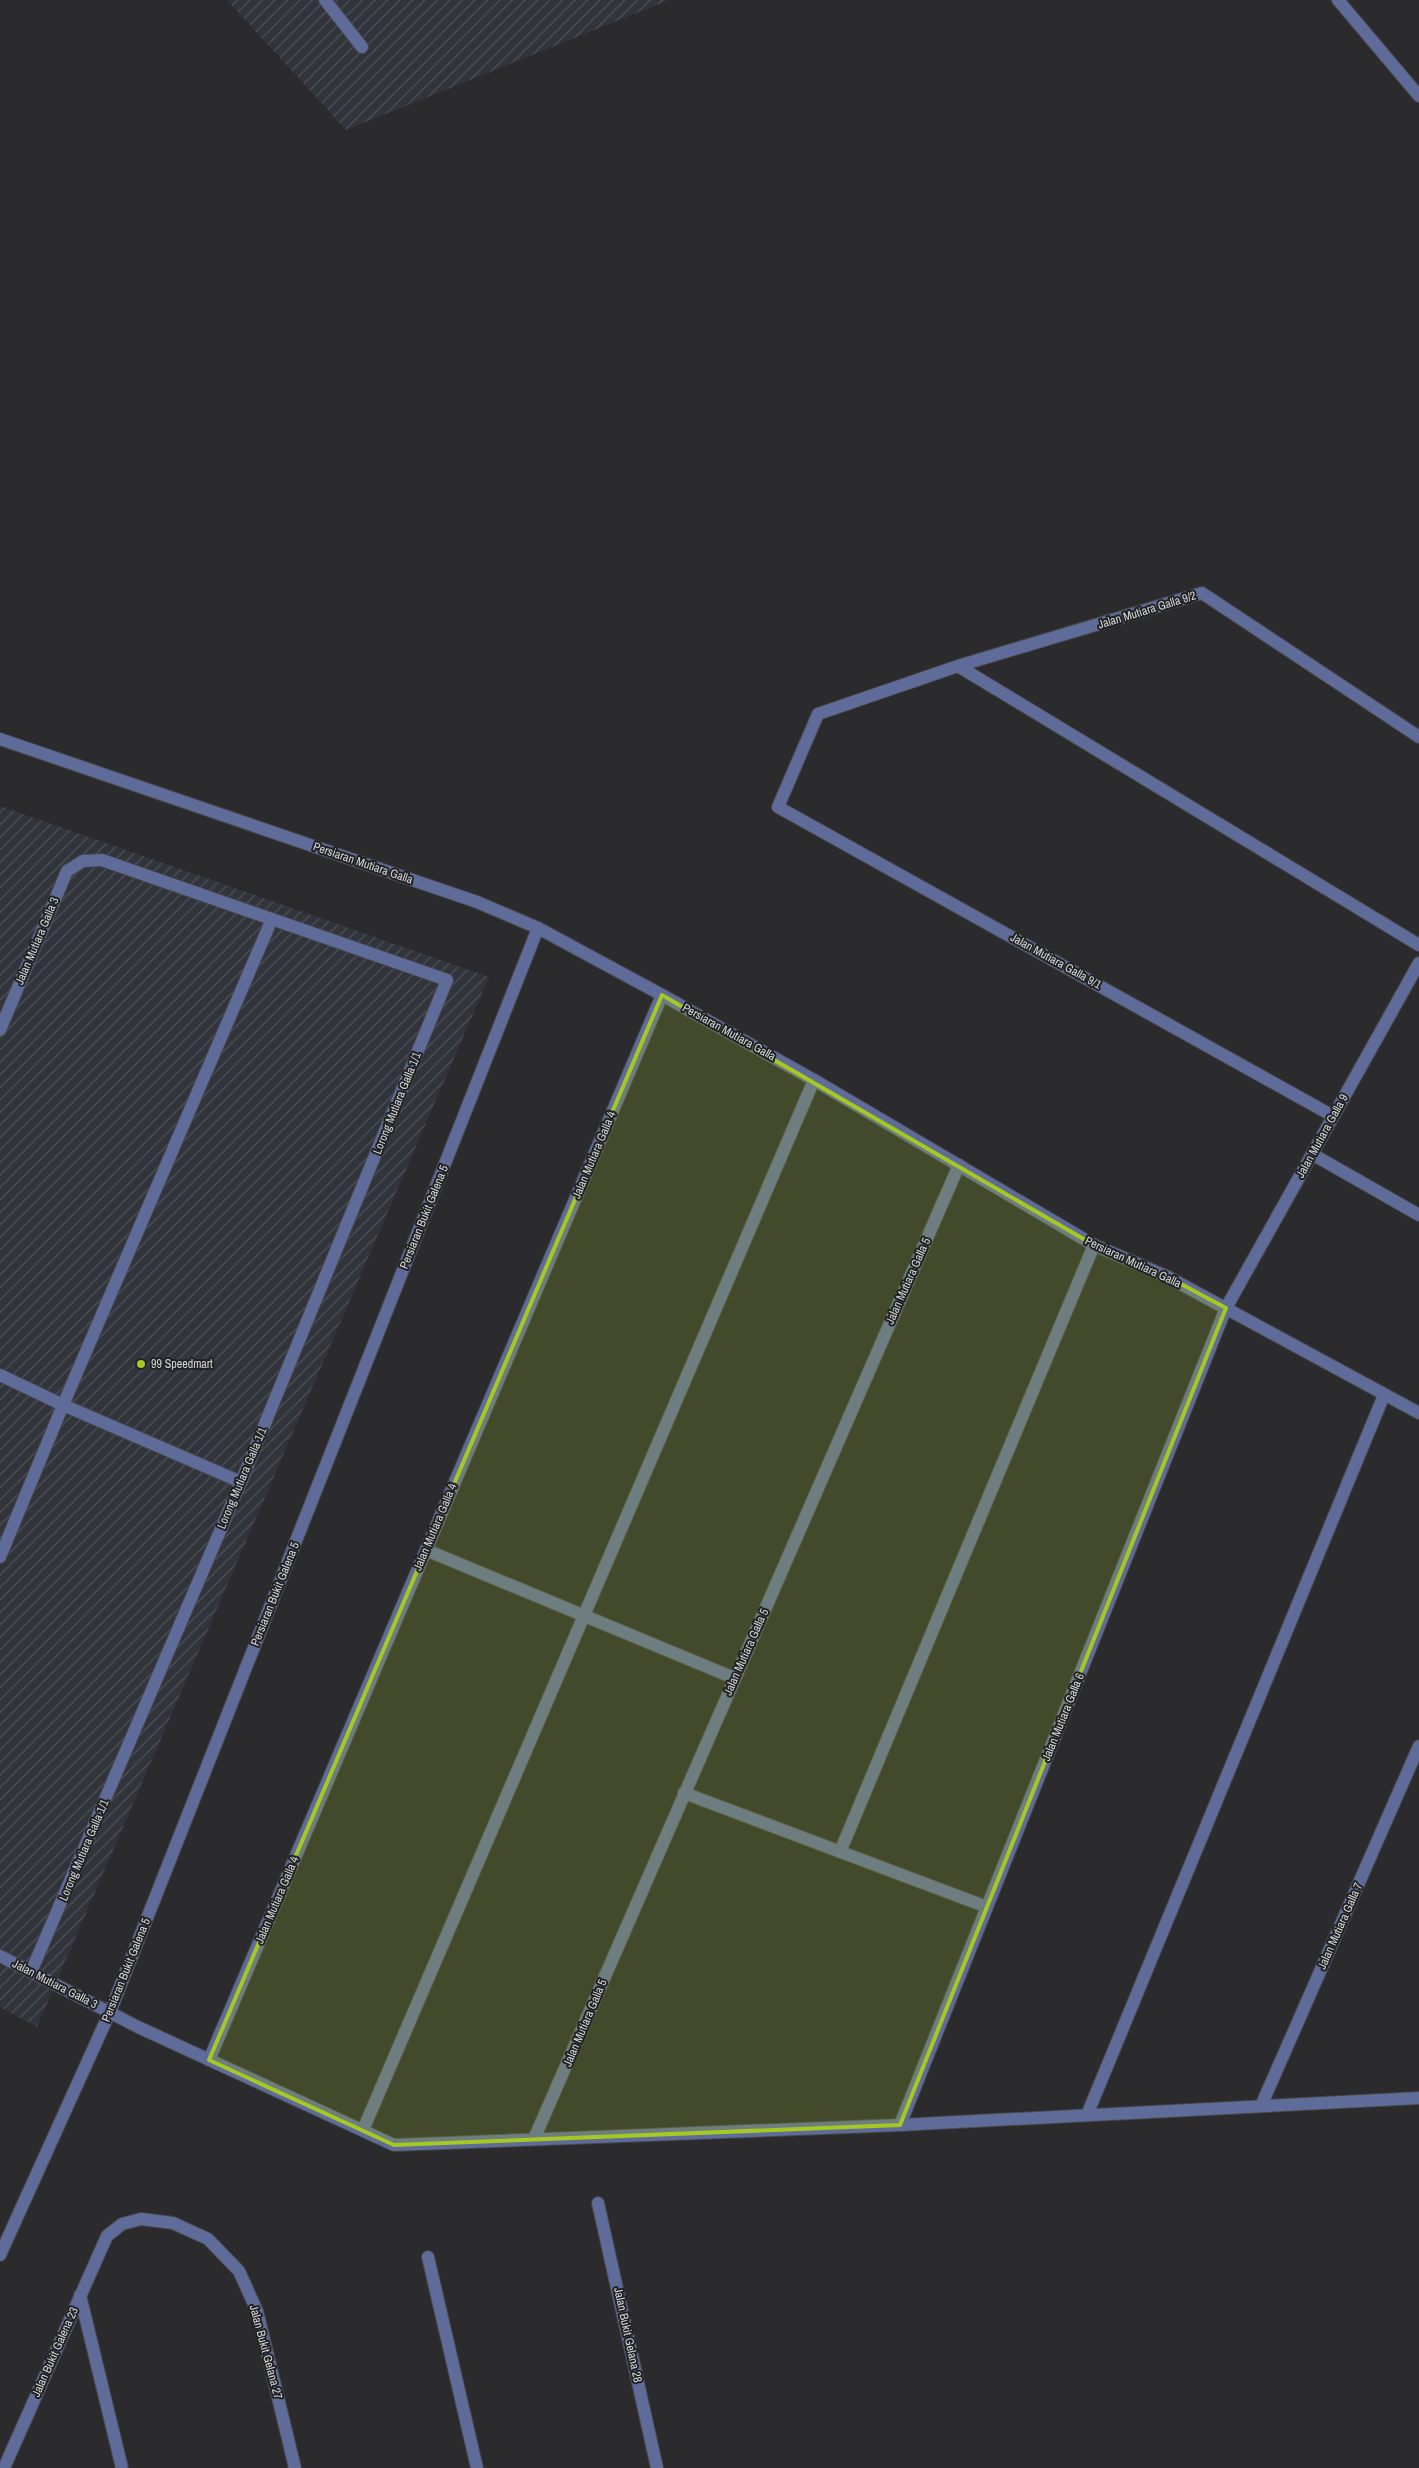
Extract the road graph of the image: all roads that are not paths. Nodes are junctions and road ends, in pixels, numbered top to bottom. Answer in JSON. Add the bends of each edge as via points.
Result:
{"nodes":[{"id":1,"x":325,"y":0,"type":"edge"},
{"id":2,"x":1338,"y":0,"type":"edge"},
{"id":3,"x":362,"y":46,"type":"dead end"},
{"id":4,"x":1419,"y":96,"type":"edge"},
{"id":5,"x":958,"y":666,"type":"junction"},
{"id":6,"x":1419,"y":737,"type":"edge"},
{"id":7,"x":0,"y":739,"type":"edge"},
{"id":8,"x":272,"y":919,"type":"junction"},
{"id":9,"x":538,"y":928,"type":"junction"},
{"id":10,"x":1419,"y":945,"type":"edge"},
{"id":11,"x":1419,"y":963,"type":"edge"},
{"id":12,"x":662,"y":995,"type":"junction"},
{"id":13,"x":0,"y":1030,"type":"edge"},
{"id":14,"x":814,"y":1080,"type":"junction"},
{"id":15,"x":1333,"y":1116,"type":"junction"},
{"id":16,"x":1312,"y":1154,"type":"junction"},
{"id":17,"x":959,"y":1165,"type":"junction"},
{"id":18,"x":1419,"y":1215,"type":"edge"},
{"id":19,"x":1094,"y":1245,"type":"junction"},
{"id":20,"x":1226,"y":1308,"type":"junction"},
{"id":21,"x":0,"y":1375,"type":"edge"},
{"id":22,"x":1384,"y":1394,"type":"junction"},
{"id":23,"x":63,"y":1406,"type":"junction"},
{"id":24,"x":1419,"y":1413,"type":"edge"},
{"id":25,"x":241,"y":1482,"type":"junction"},
{"id":26,"x":426,"y":1550,"type":"junction"},
{"id":27,"x":0,"y":1557,"type":"edge"},
{"id":28,"x":586,"y":1616,"type":"junction"},
{"id":29,"x":734,"y":1678,"type":"junction"},
{"id":30,"x":1419,"y":1746,"type":"edge"},
{"id":31,"x":684,"y":1793,"type":"junction"},
{"id":32,"x":840,"y":1852,"type":"junction"},
{"id":33,"x":987,"y":1907,"type":"junction"},
{"id":34,"x":0,"y":1956,"type":"edge"},
{"id":35,"x":31,"y":1972,"type":"junction"},
{"id":36,"x":110,"y":2012,"type":"junction"},
{"id":37,"x":209,"y":2060,"type":"junction"},
{"id":38,"x":1419,"y":2098,"type":"edge"},
{"id":39,"x":1261,"y":2106,"type":"junction"},
{"id":40,"x":1087,"y":2116,"type":"junction"},
{"id":41,"x":900,"y":2125,"type":"junction"},
{"id":42,"x":363,"y":2130,"type":"junction"},
{"id":43,"x":534,"y":2139,"type":"junction"},
{"id":44,"x":598,"y":2203,"type":"dead end"},
{"id":45,"x":107,"y":2236,"type":"joint"},
{"id":46,"x":0,"y":2255,"type":"edge"},
{"id":47,"x":428,"y":2258,"type":"dead end"},
{"id":48,"x":80,"y":2295,"type":"junction"},
{"id":49,"x":4,"y":2468,"type":"edge"},
{"id":50,"x":122,"y":2468,"type":"edge"},
{"id":51,"x":295,"y":2468,"type":"edge"},
{"id":52,"x":477,"y":2468,"type":"edge"},
{"id":53,"x":657,"y":2468,"type":"edge"}],
"edges":[{"from":1,"to":3,"type":"street"},
{"from":2,"to":4,"type":"street"},
{"from":5,"to":6,"type":"street","name":"Jalan Mutiara Galla 9/2","via":[[1202,593]]},
{"from":5,"to":10,"type":"street"},
{"from":5,"to":15,"type":"street","name":"Jalan Mutiara Galla 9/1","via":[[818,714],[778,807]]},
{"from":7,"to":9,"type":"street","name":"Persiaran Mutiara Galla","via":[[467,899]]},
{"from":8,"to":13,"type":"street","name":"Jalan Mutiara Galla 3","via":[[102,860],[83,861],[67,871]]},
{"from":8,"to":23,"type":"street"},
{"from":8,"to":25,"type":"street","name":"Lorong Mutiara Galla 1/1","via":[[447,980]]},
{"from":9,"to":12,"type":"street","name":"Persiaran Mutiara Galla"},
{"from":9,"to":36,"type":"street","name":"Persiaran Bukit Galena 5"},
{"from":11,"to":15,"type":"street","name":"Jalan Mutiara Galla 9"},
{"from":12,"to":14,"type":"street","name":"Persiaran Mutiara Galla"},
{"from":12,"to":26,"type":"street","name":"Jalan Mutiara Galla 4"},
{"from":14,"to":17,"type":"street","name":"Persiaran Mutiara Galla"},
{"from":14,"to":28,"type":"street"},
{"from":15,"to":16,"type":"street","name":"Jalan Mutiara Galla 9"},
{"from":16,"to":18,"type":"street"},
{"from":16,"to":20,"type":"street","name":"Jalan Mutiara Galla 9"},
{"from":17,"to":19,"type":"street","name":"Persiaran Mutiara Galla"},
{"from":17,"to":29,"type":"street","name":"Jalan Mutiara Galla 5"},
{"from":19,"to":20,"type":"street","name":"Persiaran Mutiara Galla","via":[[1168,1277]]},
{"from":19,"to":32,"type":"street"},
{"from":20,"to":22,"type":"street","name":"Persiaran Mutiara Galla"},
{"from":20,"to":33,"type":"street","name":"Jalan Mutiara Galla 6"},
{"from":21,"to":23,"type":"street"},
{"from":22,"to":24,"type":"street","name":"Persiaran Mutiara Galla"},
{"from":22,"to":40,"type":"street"},
{"from":23,"to":25,"type":"street"},
{"from":23,"to":27,"type":"street"},
{"from":25,"to":35,"type":"street","name":"Lorong Mutiara Galla 1/1"},
{"from":26,"to":28,"type":"street"},
{"from":26,"to":37,"type":"street","name":"Jalan Mutiara Galla 4"},
{"from":28,"to":29,"type":"street"},
{"from":28,"to":42,"type":"street"},
{"from":29,"to":31,"type":"street","name":"Jalan Mutiara Galla 5"},
{"from":30,"to":39,"type":"street","name":"Jalan Mutiara Galla 7"},
{"from":31,"to":32,"type":"street"},
{"from":31,"to":43,"type":"street","name":"Jalan Mutiara Galla 5"},
{"from":32,"to":33,"type":"street"},
{"from":33,"to":41,"type":"street","name":"Jalan Mutiara Galla 6"},
{"from":34,"to":35,"type":"street","name":"Jalan Mutiara Galla 3"},
{"from":35,"to":36,"type":"street","name":"Jalan Mutiara Galla 3"},
{"from":36,"to":37,"type":"street","name":"Jalan Mutiara Galla 3"},
{"from":36,"to":46,"type":"street","name":"Persiaran Bukit Galena 5"},
{"from":37,"to":42,"type":"street","name":"Jalan Mutiara Galla 3"},
{"from":38,"to":39,"type":"street","name":"Jalan Mutiara Galla 3"},
{"from":39,"to":40,"type":"street","name":"Jalan Mutiara Galla 3"},
{"from":40,"to":41,"type":"street","name":"Jalan Mutiara Galla 3"},
{"from":41,"to":43,"type":"street","name":"Jalan Mutiara Galla 3"},
{"from":42,"to":43,"type":"street","name":"Jalan Mutiara Galla 3","via":[[394,2145]]},
{"from":44,"to":53,"type":"street","name":"Jalan Bukit Gelana 28"},
{"from":45,"to":48,"type":"street","name":"Jalan Bukit Galena 23"},
{"from":45,"to":51,"type":"street","name":"Jalan Bukit Gelana 27","via":[[122,2224],[141,2219],[173,2223],[208,2239],[239,2271],[257,2311]]},
{"from":47,"to":52,"type":"street"},
{"from":48,"to":49,"type":"street","name":"Jalan Bukit Galena 23"},
{"from":48,"to":50,"type":"street"}]}
